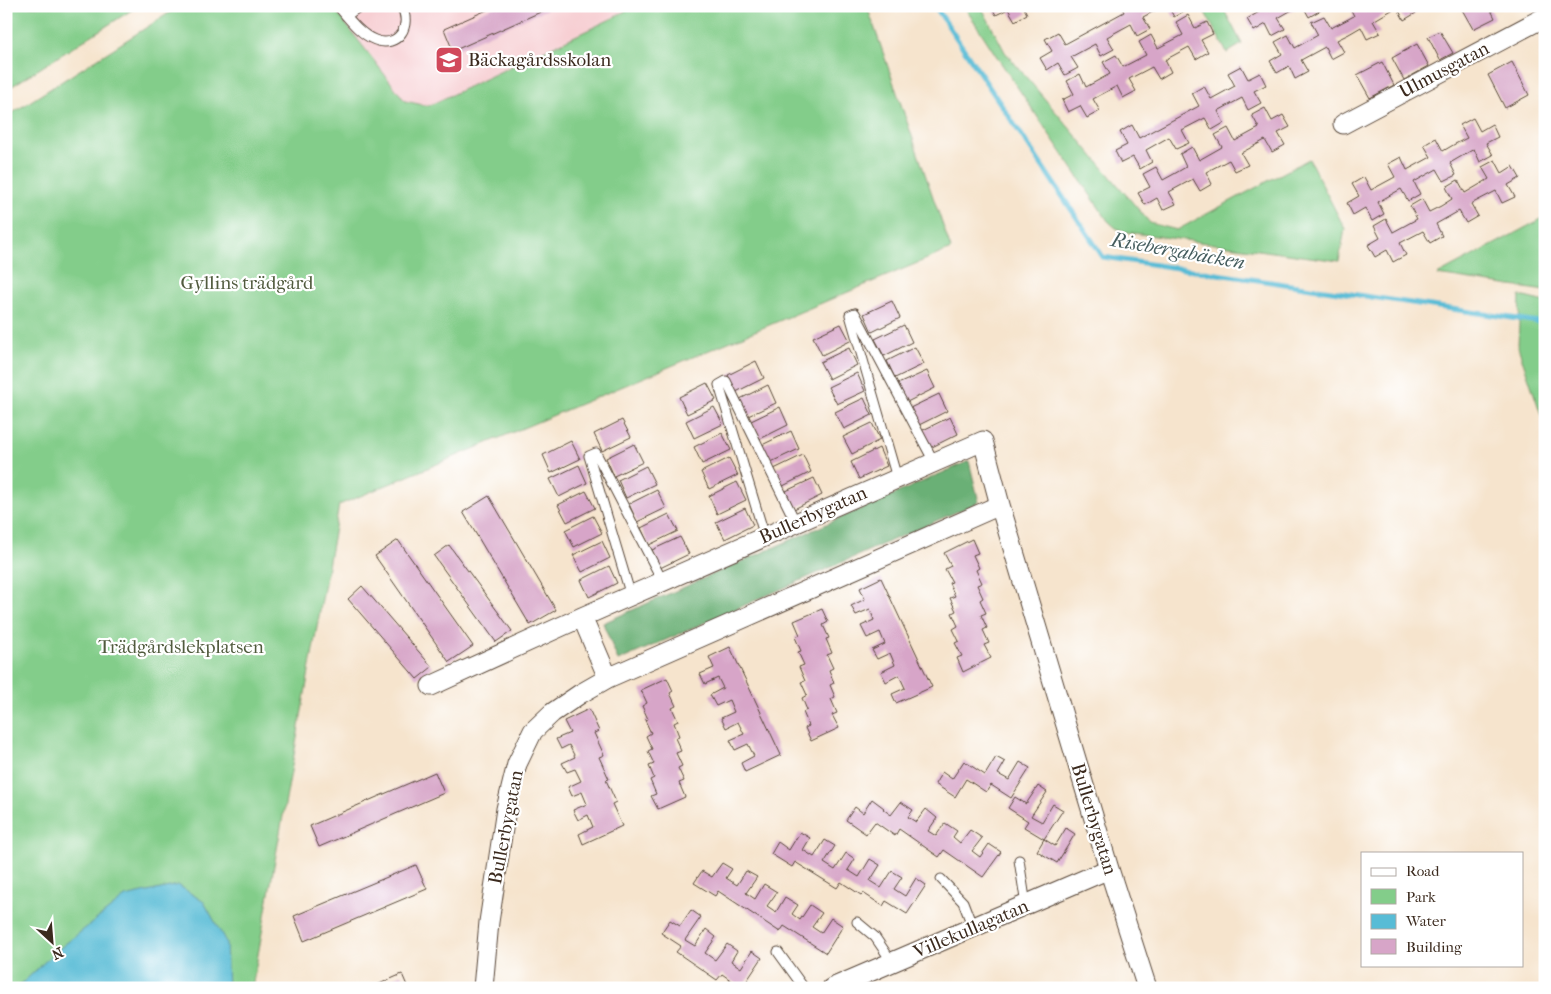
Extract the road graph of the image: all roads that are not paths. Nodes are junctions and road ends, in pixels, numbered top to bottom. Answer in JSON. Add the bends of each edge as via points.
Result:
{"nodes":[{"id":1,"x":338,"y":6,"type":"edge"},
{"id":2,"x":360,"y":6,"type":"edge"},
{"id":3,"x":402,"y":6,"type":"edge"},
{"id":4,"x":346,"y":16,"type":"junction"},
{"id":5,"x":1545,"y":17,"type":"edge"},
{"id":6,"x":1343,"y":124,"type":"dead end"},
{"id":7,"x":934,"y":462,"type":"junction"},
{"id":8,"x":897,"y":478,"type":"junction"},
{"id":9,"x":1000,"y":505,"type":"junction"},
{"id":10,"x":796,"y":523,"type":"junction"},
{"id":11,"x":765,"y":537,"type":"junction"},
{"id":12,"x":663,"y":582,"type":"junction"},
{"id":13,"x":631,"y":596,"type":"junction"},
{"id":14,"x":582,"y":617,"type":"junction"},
{"id":15,"x":608,"y":678,"type":"junction"},
{"id":16,"x":431,"y":686,"type":"dead end"},
{"id":17,"x":1019,"y":860,"type":"dead end"},
{"id":18,"x":1109,"y":869,"type":"junction"},
{"id":19,"x":941,"y":879,"type":"dead end"},
{"id":20,"x":1026,"y":905,"type":"junction"},
{"id":21,"x":857,"y":922,"type":"dead end"},
{"id":22,"x":974,"y":928,"type":"junction"},
{"id":23,"x":778,"y":952,"type":"dead end"},
{"id":24,"x":892,"y":962,"type":"junction"},
{"id":25,"x":483,"y":988,"type":"edge"},
{"id":26,"x":804,"y":988,"type":"edge"},
{"id":27,"x":832,"y":988,"type":"edge"},
{"id":28,"x":1147,"y":988,"type":"edge"}],
"edges":[{"from":1,"to":4,"type":"lane"},
{"from":2,"to":4,"type":"lane"},
{"from":3,"to":4,"type":"lane","via":[[406,21],[402,34],[387,42],[364,34]]},
{"from":5,"to":6,"type":"street","name":"Ulmusgatan"},
{"from":7,"to":8,"type":"street","name":"Bullerbygatan"},
{"from":7,"to":8,"type":"lane","via":[[855,314],[850,315]]},
{"from":7,"to":9,"type":"street","name":"Bullerbygatan","via":[[983,441]]},
{"from":8,"to":10,"type":"street","name":"Bullerbygatan"},
{"from":9,"to":15,"type":"street","name":"Bullerbygatan"},
{"from":9,"to":18,"type":"street","name":"Bullerbygatan"},
{"from":10,"to":11,"type":"street","name":"Bullerbygatan"},
{"from":10,"to":11,"type":"lane","via":[[726,381],[719,385]]},
{"from":11,"to":12,"type":"street","name":"Bullerbygatan"},
{"from":12,"to":13,"type":"street","name":"Bullerbygatan"},
{"from":12,"to":13,"type":"lane","via":[[596,453],[589,456]]},
{"from":13,"to":14,"type":"street","name":"Bullerbygatan"},
{"from":14,"to":15,"type":"street"},
{"from":14,"to":16,"type":"street","name":"Bullerbygatan"},
{"from":15,"to":25,"type":"street","name":"Bullerbygatan","via":[[552,713],[533,731],[517,764],[506,809]]},
{"from":17,"to":20,"type":"lane"},
{"from":18,"to":20,"type":"street","name":"Villekullagatan"},
{"from":18,"to":28,"type":"street","name":"Bullerbygatan"},
{"from":19,"to":22,"type":"lane","via":[[963,902]]},
{"from":20,"to":22,"type":"street","name":"Villekullagatan"},
{"from":21,"to":24,"type":"lane","via":[[875,937]]},
{"from":22,"to":24,"type":"street","name":"Villekullagatan"},
{"from":23,"to":26,"type":"lane"},
{"from":24,"to":27,"type":"street","name":"Villekullagatan"}]}
